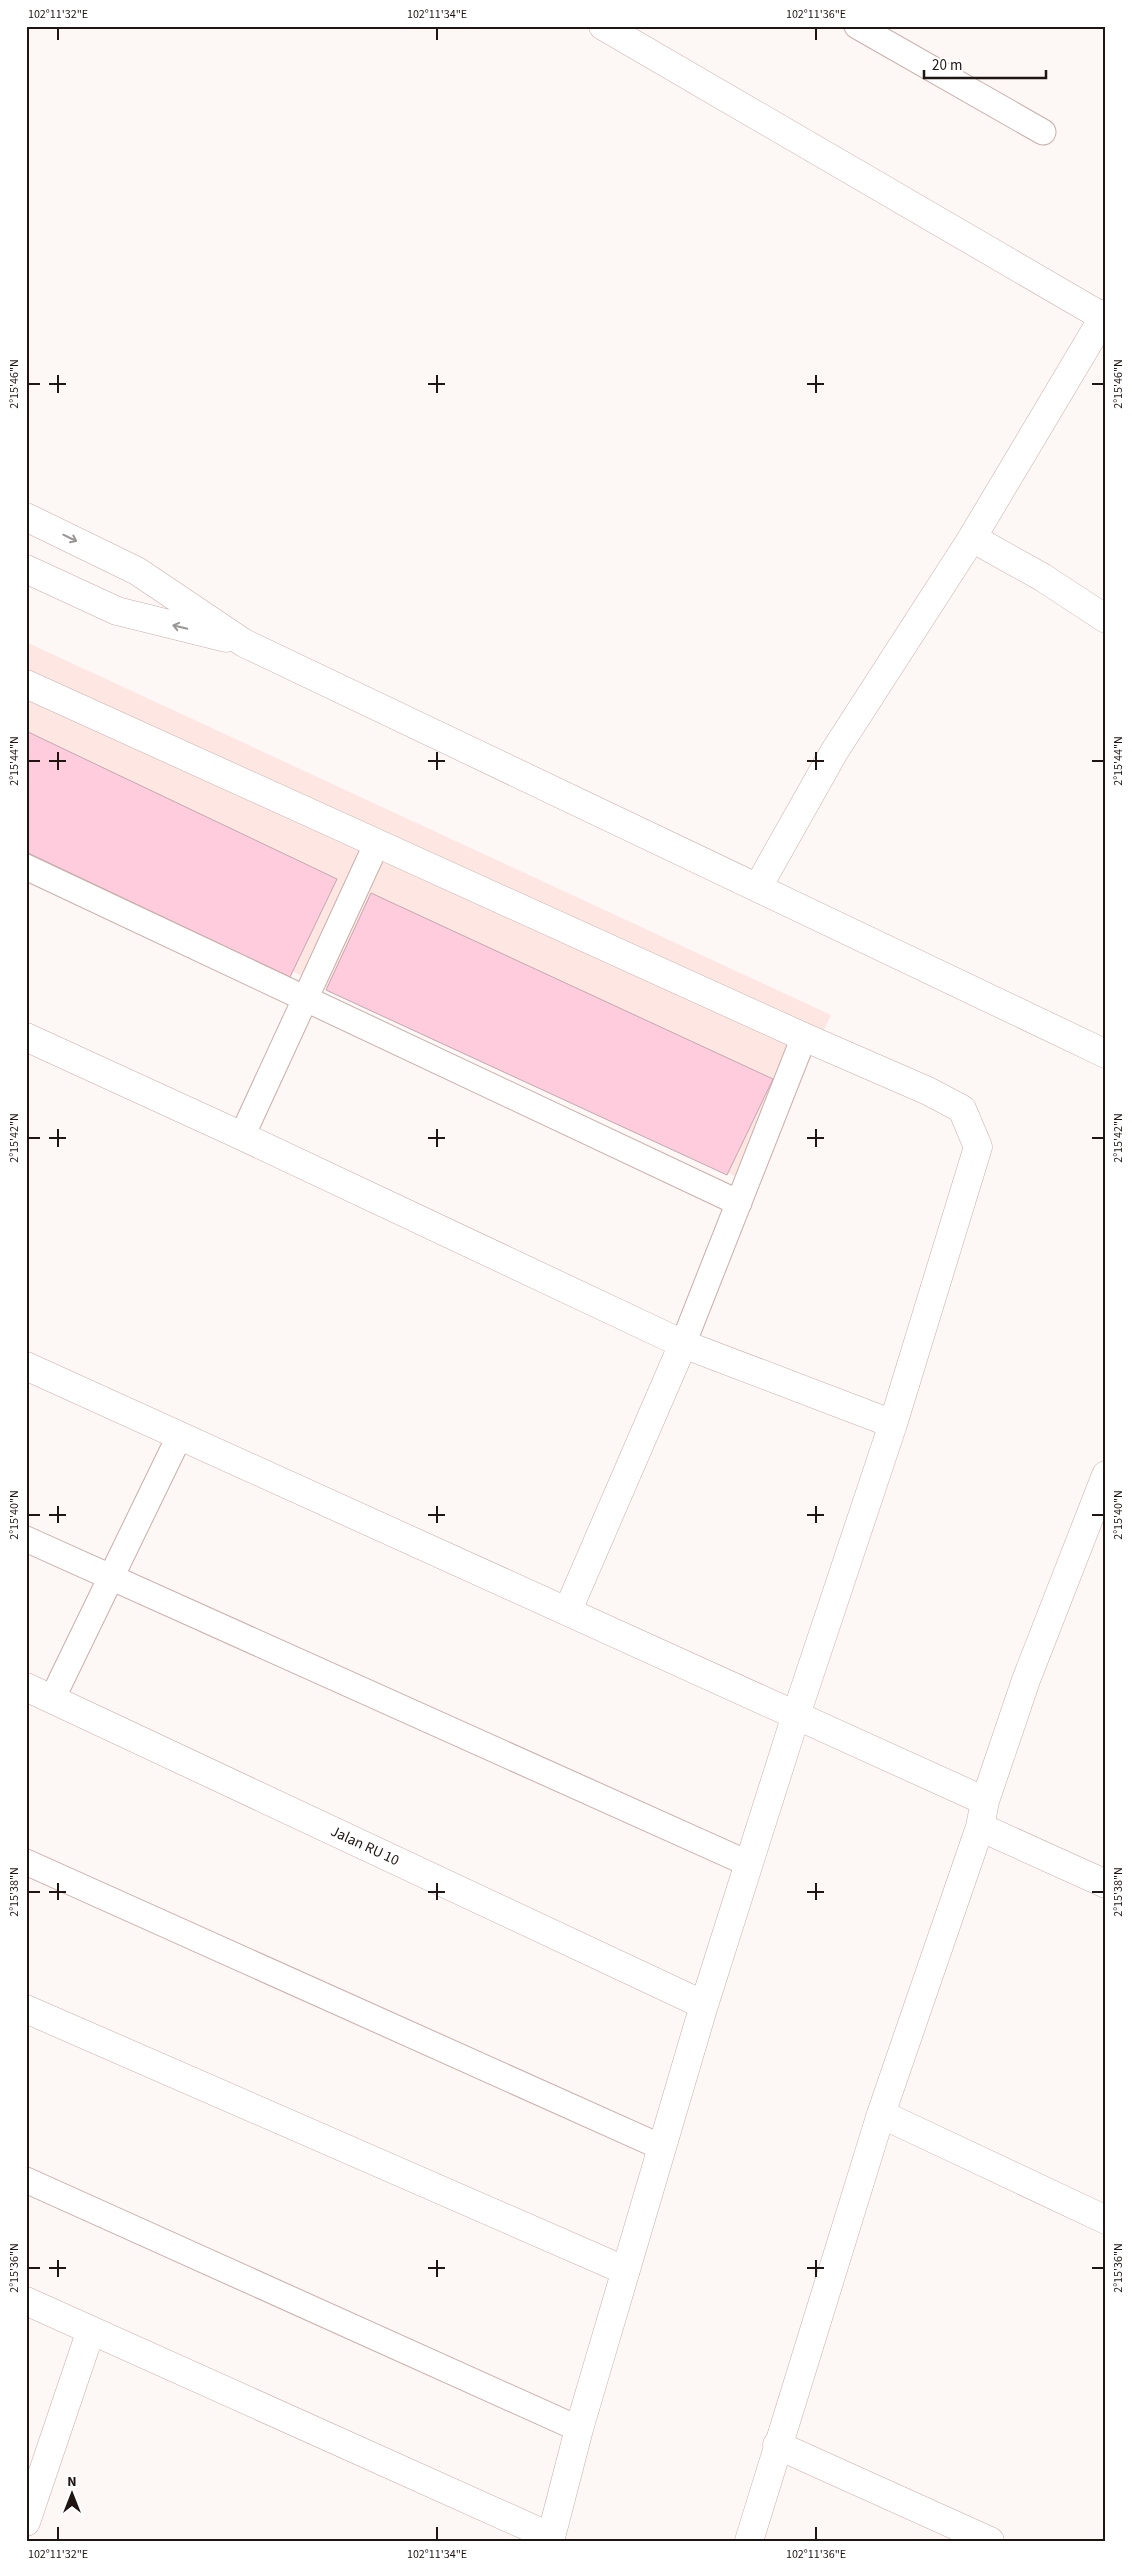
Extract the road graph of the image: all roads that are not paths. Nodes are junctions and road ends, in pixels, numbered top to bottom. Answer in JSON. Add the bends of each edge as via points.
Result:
{"nodes":[{"id":1,"x":603,"y":26,"type":"edge"},
{"id":2,"x":857,"y":26,"type":"edge"},
{"id":3,"x":1043,"y":132,"type":"dead end"},
{"id":4,"x":1105,"y":315,"type":"edge"},
{"id":5,"x":26,"y":516,"type":"edge"},
{"id":6,"x":972,"y":538,"type":"junction"},
{"id":7,"x":26,"y":569,"type":"edge"},
{"id":8,"x":1106,"y":619,"type":"edge"},
{"id":9,"x":244,"y":643,"type":"junction"},
{"id":10,"x":26,"y":684,"type":"edge"},
{"id":11,"x":377,"y":843,"type":"junction"},
{"id":12,"x":26,"y":867,"type":"edge"},
{"id":13,"x":758,"y":887,"type":"junction"},
{"id":14,"x":305,"y":998,"type":"junction"},
{"id":15,"x":26,"y":1037,"type":"edge"},
{"id":16,"x":804,"y":1037,"type":"junction"},
{"id":17,"x":1106,"y":1054,"type":"edge"},
{"id":18,"x":242,"y":1136,"type":"junction"},
{"id":19,"x":739,"y":1203,"type":"junction"},
{"id":20,"x":683,"y":1344,"type":"junction"},
{"id":21,"x":26,"y":1366,"type":"edge"},
{"id":22,"x":893,"y":1424,"type":"junction"},
{"id":23,"x":180,"y":1435,"type":"junction"},
{"id":24,"x":1106,"y":1475,"type":"edge"},
{"id":25,"x":1101,"y":1507,"type":"edge"},
{"id":26,"x":26,"y":1540,"type":"edge"},
{"id":27,"x":110,"y":1578,"type":"junction"},
{"id":28,"x":568,"y":1610,"type":"junction"},
{"id":29,"x":34,"y":1695,"type":"edge"},
{"id":30,"x":796,"y":1715,"type":"junction"},
{"id":31,"x":985,"y":1801,"type":"junction"},
{"id":32,"x":980,"y":1828,"type":"junction"},
{"id":33,"x":26,"y":1862,"type":"edge"},
{"id":34,"x":747,"y":1864,"type":"junction"},
{"id":35,"x":1106,"y":1884,"type":"edge"},
{"id":36,"x":704,"y":2005,"type":"junction"},
{"id":37,"x":26,"y":2009,"type":"edge"},
{"id":38,"x":881,"y":2114,"type":"junction"},
{"id":39,"x":661,"y":2147,"type":"junction"},
{"id":40,"x":26,"y":2180,"type":"edge"},
{"id":41,"x":1106,"y":2220,"type":"edge"},
{"id":42,"x":624,"y":2270,"type":"junction"},
{"id":43,"x":26,"y":2301,"type":"edge"},
{"id":44,"x":92,"y":2330,"type":"junction"},
{"id":45,"x":579,"y":2428,"type":"junction"},
{"id":46,"x":777,"y":2445,"type":"junction"},
{"id":47,"x":30,"y":2492,"type":"edge"},
{"id":48,"x":26,"y":2522,"type":"edge"},
{"id":49,"x":550,"y":2539,"type":"edge"},
{"id":50,"x":749,"y":2541,"type":"edge"},
{"id":51,"x":990,"y":2541,"type":"edge"}],
"edges":[{"from":1,"to":4,"type":"street"},
{"from":2,"to":3,"type":"lane"},
{"from":4,"to":6,"type":"street"},
{"from":5,"to":9,"type":"street","one_way":true,"via":[[136,571]]},
{"from":6,"to":8,"type":"street","via":[[1042,577]]},
{"from":6,"to":13,"type":"street","via":[[834,752]]},
{"from":9,"to":7,"type":"street","one_way":true,"via":[[117,611]]},
{"from":9,"to":13,"type":"street"},
{"from":10,"to":11,"type":"street"},
{"from":11,"to":14,"type":"lane"},
{"from":11,"to":16,"type":"street"},
{"from":12,"to":14,"type":"lane"},
{"from":13,"to":17,"type":"street"},
{"from":14,"to":18,"type":"lane"},
{"from":14,"to":19,"type":"lane"},
{"from":15,"to":18,"type":"street"},
{"from":16,"to":19,"type":"lane"},
{"from":16,"to":22,"type":"street","via":[[962,1109],[978,1147]]},
{"from":18,"to":20,"type":"street"},
{"from":19,"to":20,"type":"lane"},
{"from":20,"to":22,"type":"street"},
{"from":20,"to":28,"type":"street"},
{"from":21,"to":23,"type":"street"},
{"from":22,"to":30,"type":"street"},
{"from":23,"to":27,"type":"lane"},
{"from":23,"to":28,"type":"street"},
{"from":24,"to":25,"type":"street"},
{"from":25,"to":31,"type":"street","via":[[1026,1680]]},
{"from":26,"to":27,"type":"lane"},
{"from":27,"to":29,"type":"lane"},
{"from":27,"to":34,"type":"lane"},
{"from":28,"to":30,"type":"street"},
{"from":29,"to":36,"type":"street","name":"Jalan RU 10"},
{"from":30,"to":31,"type":"street"},
{"from":30,"to":34,"type":"street"},
{"from":31,"to":32,"type":"street"},
{"from":32,"to":35,"type":"street"},
{"from":32,"to":38,"type":"street"},
{"from":33,"to":39,"type":"lane"},
{"from":34,"to":36,"type":"street"},
{"from":36,"to":39,"type":"street"},
{"from":37,"to":42,"type":"street"},
{"from":38,"to":41,"type":"street"},
{"from":38,"to":46,"type":"street"},
{"from":39,"to":42,"type":"street"},
{"from":40,"to":45,"type":"lane"},
{"from":42,"to":45,"type":"street"},
{"from":43,"to":44,"type":"street"},
{"from":44,"to":47,"type":"street"},
{"from":44,"to":49,"type":"street"},
{"from":45,"to":49,"type":"street"},
{"from":46,"to":50,"type":"street"},
{"from":46,"to":51,"type":"street"},
{"from":47,"to":48,"type":"street"}]}
